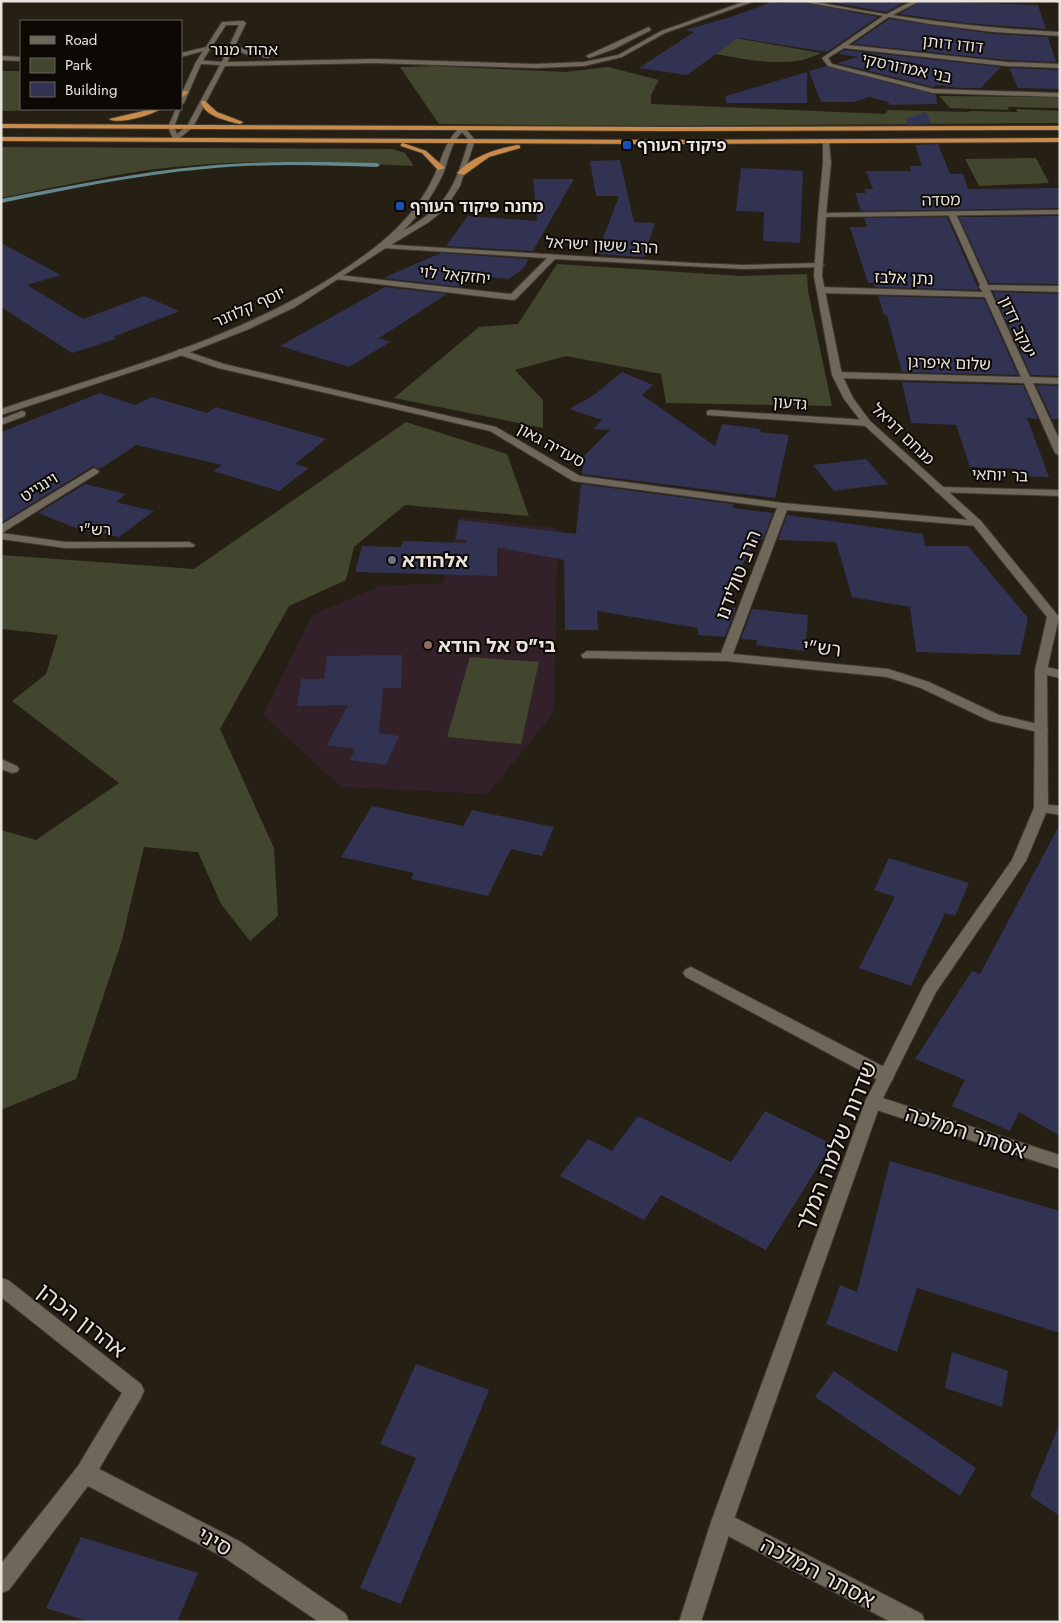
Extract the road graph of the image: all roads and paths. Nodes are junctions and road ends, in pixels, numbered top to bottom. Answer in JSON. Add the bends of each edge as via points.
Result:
{"nodes":[{"id":1,"x":752,"y":1,"type":"edge"},
{"id":2,"x":801,"y":1,"type":"edge"},
{"id":3,"x":917,"y":1,"type":"edge"},
{"id":4,"x":1056,"y":1,"type":"edge"},
{"id":5,"x":1060,"y":1,"type":"edge"},
{"id":6,"x":885,"y":17,"type":"junction"},
{"id":7,"x":657,"y":26,"type":"dead end"},
{"id":8,"x":1060,"y":34,"type":"edge"},
{"id":9,"x":231,"y":46,"type":"junction"},
{"id":10,"x":843,"y":46,"type":"junction"},
{"id":11,"x":208,"y":48,"type":"junction"},
{"id":12,"x":182,"y":55,"type":"edge"},
{"id":13,"x":1,"y":58,"type":"edge"},
{"id":14,"x":284,"y":58,"type":"junction"},
{"id":15,"x":20,"y":59,"type":"edge"},
{"id":16,"x":225,"y":61,"type":"junction"},
{"id":17,"x":199,"y":62,"type":"junction"},
{"id":18,"x":275,"y":63,"type":"junction"},
{"id":19,"x":1060,"y":66,"type":"edge"},
{"id":20,"x":233,"y":71,"type":"dead end"},
{"id":21,"x":225,"y":73,"type":"dead end"},
{"id":22,"x":217,"y":76,"type":"junction"},
{"id":23,"x":185,"y":92,"type":"edge"},
{"id":24,"x":1060,"y":94,"type":"edge"},
{"id":25,"x":203,"y":102,"type":"junction"},
{"id":26,"x":155,"y":110,"type":"edge"},
{"id":27,"x":179,"y":110,"type":"edge"},
{"id":28,"x":1,"y":126,"type":"edge"},
{"id":29,"x":33,"y":126,"type":"junction"},
{"id":30,"x":171,"y":127,"type":"junction"},
{"id":31,"x":190,"y":127,"type":"junction"},
{"id":32,"x":298,"y":128,"type":"junction"},
{"id":33,"x":462,"y":128,"type":"junction"},
{"id":34,"x":1060,"y":128,"type":"edge"},
{"id":35,"x":1,"y":139,"type":"edge"},
{"id":36,"x":176,"y":139,"type":"junction"},
{"id":37,"x":322,"y":139,"type":"junction"},
{"id":38,"x":449,"y":140,"type":"junction"},
{"id":39,"x":472,"y":140,"type":"junction"},
{"id":40,"x":1060,"y":140,"type":"edge"},
{"id":41,"x":560,"y":141,"type":"junction"},
{"id":42,"x":826,"y":141,"type":"junction"},
{"id":43,"x":441,"y":168,"type":"junction"},
{"id":44,"x":461,"y":173,"type":"junction"},
{"id":45,"x":1060,"y":212,"type":"edge"},
{"id":46,"x":952,"y":214,"type":"junction"},
{"id":47,"x":822,"y":215,"type":"junction"},
{"id":48,"x":382,"y":246,"type":"junction"},
{"id":49,"x":552,"y":258,"type":"junction"},
{"id":50,"x":820,"y":265,"type":"junction"},
{"id":51,"x":338,"y":277,"type":"junction"},
{"id":52,"x":1060,"y":289,"type":"edge"},
{"id":53,"x":821,"y":290,"type":"junction"},
{"id":54,"x":985,"y":291,"type":"junction"},
{"id":55,"x":180,"y":352,"type":"junction"},
{"id":56,"x":117,"y":374,"type":"junction"},
{"id":57,"x":837,"y":375,"type":"junction"},
{"id":58,"x":1026,"y":380,"type":"junction"},
{"id":59,"x":1060,"y":381,"type":"edge"},
{"id":60,"x":1,"y":412,"type":"edge"},
{"id":61,"x":710,"y":413,"type":"dead end"},
{"id":62,"x":1,"y":422,"type":"edge"},
{"id":63,"x":867,"y":423,"type":"junction"},
{"id":64,"x":1060,"y":453,"type":"edge"},
{"id":65,"x":94,"y":471,"type":"dead end"},
{"id":66,"x":940,"y":490,"type":"junction"},
{"id":67,"x":1060,"y":493,"type":"edge"},
{"id":68,"x":782,"y":506,"type":"junction"},
{"id":69,"x":977,"y":522,"type":"junction"},
{"id":70,"x":1,"y":530,"type":"edge"},
{"id":71,"x":1,"y":536,"type":"edge"},
{"id":72,"x":189,"y":545,"type":"dead end"},
{"id":73,"x":1056,"y":617,"type":"edge"},
{"id":74,"x":587,"y":655,"type":"dead end"},
{"id":75,"x":726,"y":657,"type":"junction"},
{"id":76,"x":1041,"y":670,"type":"junction"},
{"id":77,"x":1060,"y":674,"type":"edge"},
{"id":78,"x":1042,"y":730,"type":"junction"},
{"id":79,"x":1041,"y":808,"type":"junction"},
{"id":80,"x":1060,"y":812,"type":"edge"},
{"id":81,"x":692,"y":973,"type":"dead end"},
{"id":82,"x":886,"y":1076,"type":"junction"},
{"id":83,"x":873,"y":1102,"type":"junction"},
{"id":84,"x":1060,"y":1162,"type":"edge"},
{"id":85,"x":1,"y":1286,"type":"edge"},
{"id":86,"x":85,"y":1472,"type":"junction"},
{"id":87,"x":722,"y":1522,"type":"junction"},
{"id":88,"x":1,"y":1582,"type":"edge"},
{"id":89,"x":338,"y":1622,"type":"edge"},
{"id":90,"x":690,"y":1622,"type":"edge"},
{"id":91,"x":914,"y":1622,"type":"edge"}],
"edges":[{"from":1,"to":18,"type":"street","name":"אהוד מנור","via":[[663,32],[620,56],[584,64]]},
{"from":2,"to":6,"type":"street"},
{"from":3,"to":6,"type":"street","name":"בני אמדורסקי"},
{"from":4,"to":5,"type":"street"},
{"from":6,"to":8,"type":"street","via":[[978,30]]},
{"from":6,"to":10,"type":"street","name":"בני אמדורסקי"},
{"from":7,"to":14,"type":"street","name":"אהוד מנור","via":[[601,53],[567,58]]},
{"from":9,"to":11,"type":"street","via":[[243,23],[224,23]]},
{"from":9,"to":14,"type":"street","via":[[247,53]]},
{"from":9,"to":16,"type":"street"},
{"from":10,"to":19,"type":"street","name":"דודו דותן","via":[[1006,64]]},
{"from":10,"to":24,"type":"street","name":"בני אמדורסקי","via":[[825,58],[830,65],[932,91]]},
{"from":11,"to":12,"type":"street"},
{"from":11,"to":17,"type":"street"},
{"from":13,"to":15,"type":"street"},
{"from":14,"to":16,"type":"street","name":"אהוד מנור"},
{"from":16,"to":17,"type":"street","name":"אהוד מנור"},
{"from":16,"to":18,"type":"street","name":"אהוד מנור"},
{"from":16,"to":22,"type":"street"},
{"from":17,"to":23,"type":"street"},
{"from":18,"to":20,"type":"street"},
{"from":21,"to":22,"type":"street"},
{"from":22,"to":25,"type":"street"},
{"from":25,"to":31,"type":"street"},
{"from":25,"to":32,"type":"highway","via":[[210,112],[227,119]]},
{"from":26,"to":29,"type":"highway","via":[[132,117]]},
{"from":27,"to":30,"type":"street"},
{"from":28,"to":29,"type":"highway"},
{"from":29,"to":30,"type":"highway"},
{"from":30,"to":31,"type":"highway"},
{"from":30,"to":36,"type":"street"},
{"from":31,"to":32,"type":"highway"},
{"from":31,"to":36,"type":"street"},
{"from":32,"to":33,"type":"highway"},
{"from":33,"to":34,"type":"highway"},
{"from":33,"to":38,"type":"street"},
{"from":33,"to":39,"type":"street"},
{"from":35,"to":36,"type":"highway"},
{"from":36,"to":37,"type":"highway"},
{"from":37,"to":38,"type":"highway"},
{"from":37,"to":43,"type":"highway","via":[[403,145],[424,152]]},
{"from":38,"to":39,"type":"highway"},
{"from":38,"to":43,"type":"street","name":"יוסף קלוזנר"},
{"from":39,"to":41,"type":"highway"},
{"from":39,"to":44,"type":"street","name":"יוסף קלוזנר"},
{"from":40,"to":42,"type":"highway"},
{"from":41,"to":42,"type":"highway"},
{"from":41,"to":44,"type":"highway","via":[[494,151],[474,161]]},
{"from":42,"to":47,"type":"street","name":"מנחם דניאל"},
{"from":43,"to":48,"type":"street","name":"יוסף קלוזנר","via":[[421,206]]},
{"from":44,"to":48,"type":"street","name":"יוסף קלוזנר","via":[[455,190],[442,208]]},
{"from":45,"to":46,"type":"street","name":"מסדה"},
{"from":46,"to":47,"type":"street","name":"מסדה"},
{"from":46,"to":54,"type":"street","name":"יעקב דדון"},
{"from":47,"to":50,"type":"street","name":"מנחם דניאל"},
{"from":48,"to":49,"type":"street","name":"הרב ששון ישראל"},
{"from":48,"to":51,"type":"street","name":"יוסף קלוזנר"},
{"from":49,"to":50,"type":"street","name":"הרב ששון ישראל","via":[[726,266]]},
{"from":49,"to":51,"type":"street","name":"יחזקאל לוי","via":[[513,297]]},
{"from":50,"to":53,"type":"street","name":"מנחם דניאל"},
{"from":51,"to":55,"type":"street","name":"יוסף קלוזנר","via":[[277,312]]},
{"from":52,"to":54,"type":"street","name":"נתן אלבז"},
{"from":53,"to":54,"type":"street","name":"נתן אלבז"},
{"from":53,"to":57,"type":"street","name":"מנחם דניאל"},
{"from":54,"to":58,"type":"street","name":"יעקב דדון"},
{"from":55,"to":56,"type":"street","name":"יוסף קלוזנר"},
{"from":55,"to":68,"type":"street","name":"סעדיה גאון","via":[[221,366],[493,429],[577,479]]},
{"from":56,"to":60,"type":"street","name":"יוסף קלוזנר"},
{"from":56,"to":62,"type":"street","name":"יוסף קלוזנר"},
{"from":57,"to":58,"type":"street","name":"שלום איפרגן"},
{"from":57,"to":63,"type":"street","name":"מנחם דניאל","via":[[849,399]]},
{"from":58,"to":59,"type":"street","name":"שלום איפרגן"},
{"from":58,"to":64,"type":"street","name":"יעקב דדון"},
{"from":61,"to":63,"type":"street","name":"גדעון"},
{"from":63,"to":66,"type":"street","name":"מנחם דניאל"},
{"from":65,"to":70,"type":"street","name":"וינגייט"},
{"from":66,"to":67,"type":"street","name":"בר יוחאי"},
{"from":66,"to":69,"type":"street","name":"מנחם דניאל"},
{"from":68,"to":69,"type":"street","name":"סעדיה גאון"},
{"from":68,"to":75,"type":"street","name":"הרב טולידנו"},
{"from":69,"to":73,"type":"street","name":"מנחם דניאל"},
{"from":71,"to":72,"type":"street","name":"רש\"י","via":[[65,545]]},
{"from":73,"to":76,"type":"street","name":"שדרות שלמה המלך"},
{"from":74,"to":75,"type":"street","name":"רש\"י"},
{"from":75,"to":78,"type":"street","name":"רש\"י","via":[[888,673],[925,685],[995,718]]},
{"from":76,"to":77,"type":"street"},
{"from":76,"to":78,"type":"street","name":"שדרות שלמה המלך"},
{"from":78,"to":79,"type":"street","name":"שדרות שלמה המלך"},
{"from":79,"to":80,"type":"street"},
{"from":79,"to":82,"type":"street","name":"שדרות שלמה המלך","via":[[1019,861],[930,990]]},
{"from":81,"to":82,"type":"street"},
{"from":82,"to":83,"type":"street","name":"שדרות שלמה המלך"},
{"from":83,"to":84,"type":"street","name":"אסתר המלכה"},
{"from":83,"to":87,"type":"street","name":"שדרות שלמה המלך"},
{"from":85,"to":86,"type":"street","name":"אהרון הכהן","via":[[134,1390]]},
{"from":86,"to":88,"type":"street"},
{"from":86,"to":89,"type":"street","name":"סיני","via":[[233,1550]]},
{"from":87,"to":90,"type":"street","name":"שדרות שלמה המלך"},
{"from":87,"to":91,"type":"street","name":"אסתר המלכה"}]}
